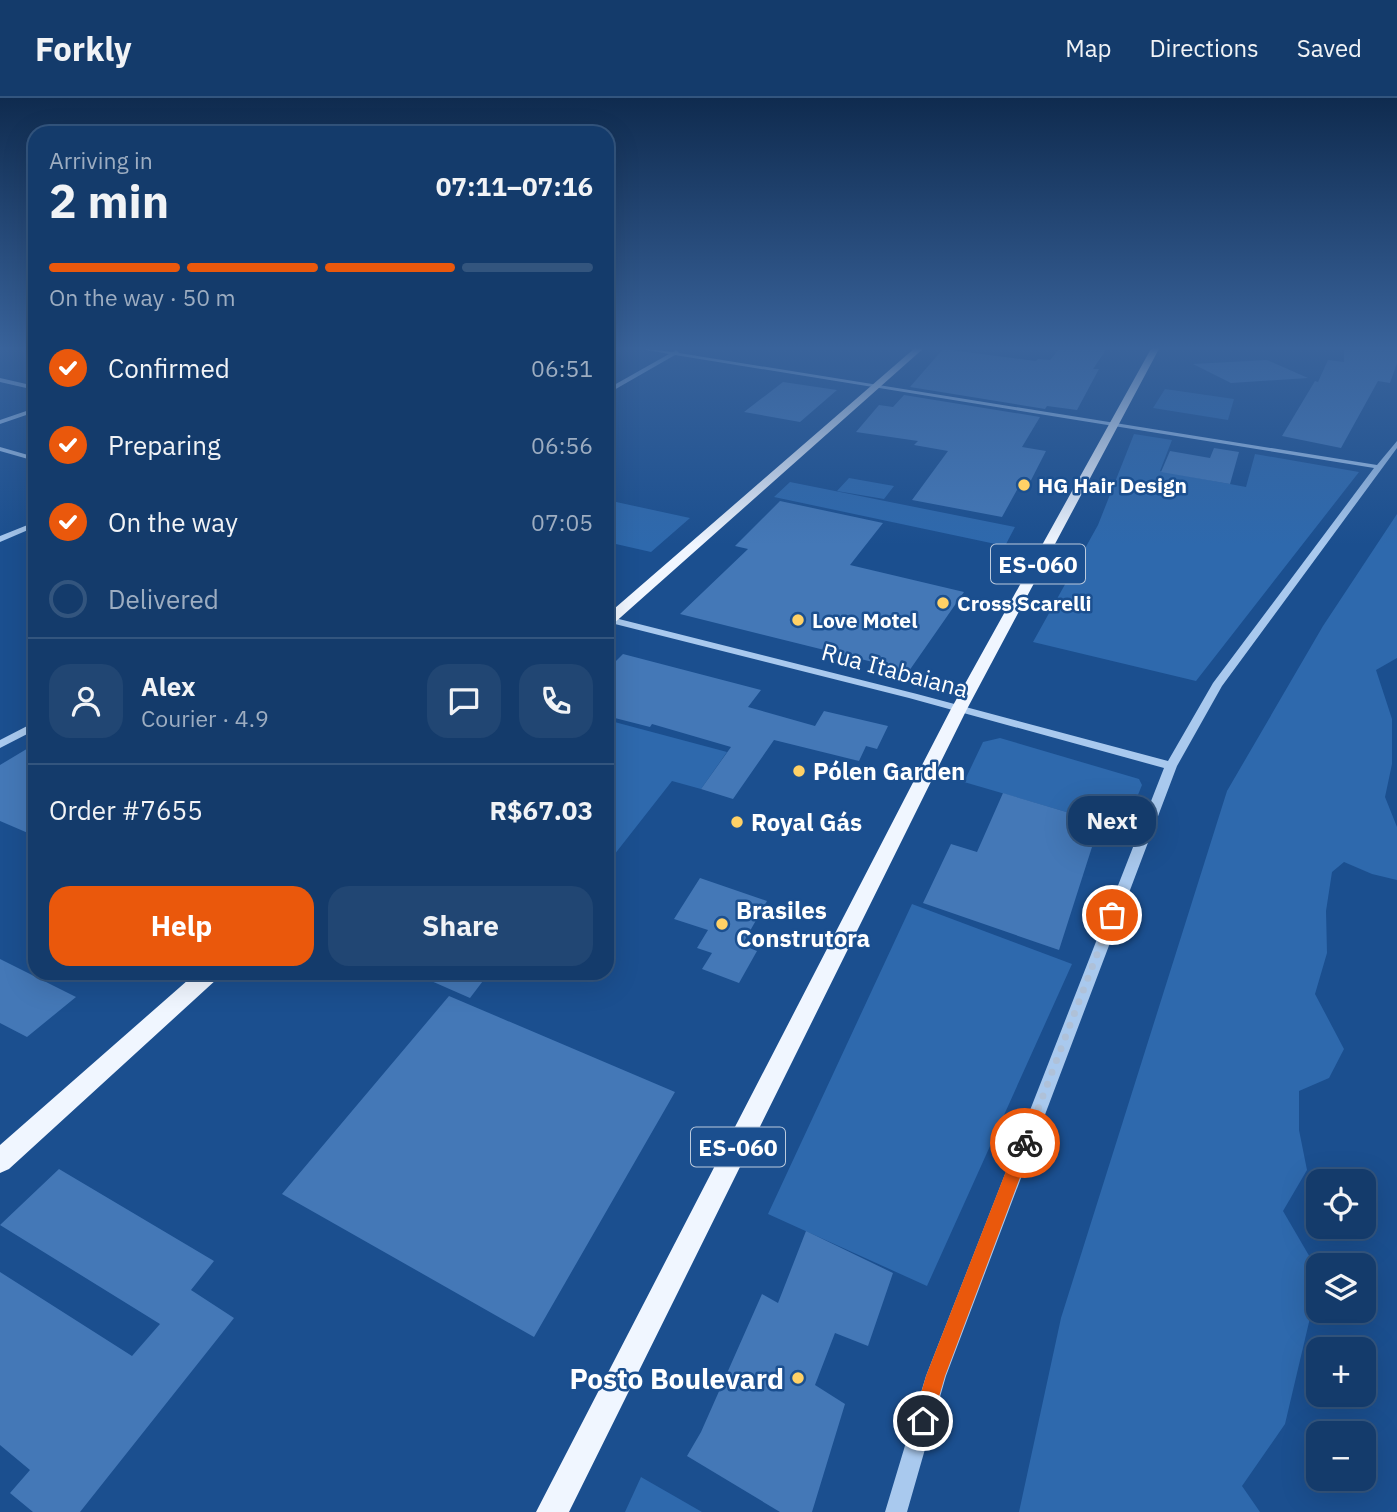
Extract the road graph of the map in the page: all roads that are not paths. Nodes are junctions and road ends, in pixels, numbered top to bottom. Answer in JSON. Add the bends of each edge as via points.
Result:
{"nodes":[{"id":1,"x":26,"y":413,"type":"edge"},
{"id":2,"x":848,"y":413,"type":"edge"},
{"id":3,"x":1042,"y":413,"type":"edge"},
{"id":4,"x":1120,"y":413,"type":"edge"},
{"id":5,"x":0,"y":422,"type":"edge"},
{"id":6,"x":1114,"y":425,"type":"junction"},
{"id":7,"x":1397,"y":443,"type":"edge"},
{"id":8,"x":0,"y":449,"type":"edge"},
{"id":9,"x":28,"y":457,"type":"edge"},
{"id":10,"x":1379,"y":467,"type":"junction"},
{"id":11,"x":28,"y":527,"type":"edge"},
{"id":12,"x":0,"y":539,"type":"edge"},
{"id":13,"x":614,"y":615,"type":"edge"},
{"id":14,"x":614,"y":622,"type":"edge"},
{"id":15,"x":959,"y":709,"type":"junction"},
{"id":16,"x":28,"y":728,"type":"edge"},
{"id":17,"x":0,"y":745,"type":"edge"},
{"id":18,"x":1171,"y":766,"type":"junction"},
{"id":19,"x":202,"y":980,"type":"edge"},
{"id":20,"x":0,"y":1161,"type":"edge"},
{"id":21,"x":552,"y":1512,"type":"edge"},
{"id":22,"x":896,"y":1512,"type":"edge"}],
"edges":[{"from":1,"to":5,"type":"street"},
{"from":2,"to":13,"type":"main road"},
{"from":3,"to":6,"type":"street"},
{"from":4,"to":6,"type":"main road","number":"ES-060"},
{"from":6,"to":10,"type":"street"},
{"from":6,"to":15,"type":"main road","number":"ES-060"},
{"from":7,"to":10,"type":"street"},
{"from":8,"to":9,"type":"street"},
{"from":10,"to":18,"type":"street","via":[[1217,685]]},
{"from":11,"to":12,"type":"street"},
{"from":14,"to":15,"type":"street","name":"Rua Itabaiana"},
{"from":15,"to":18,"type":"street","name":"Rua Itabaiana"},
{"from":15,"to":21,"type":"main road","number":"ES-060"},
{"from":16,"to":17,"type":"street"},
{"from":18,"to":22,"type":"street","via":[[936,1376]]},
{"from":19,"to":20,"type":"main road"}]}
